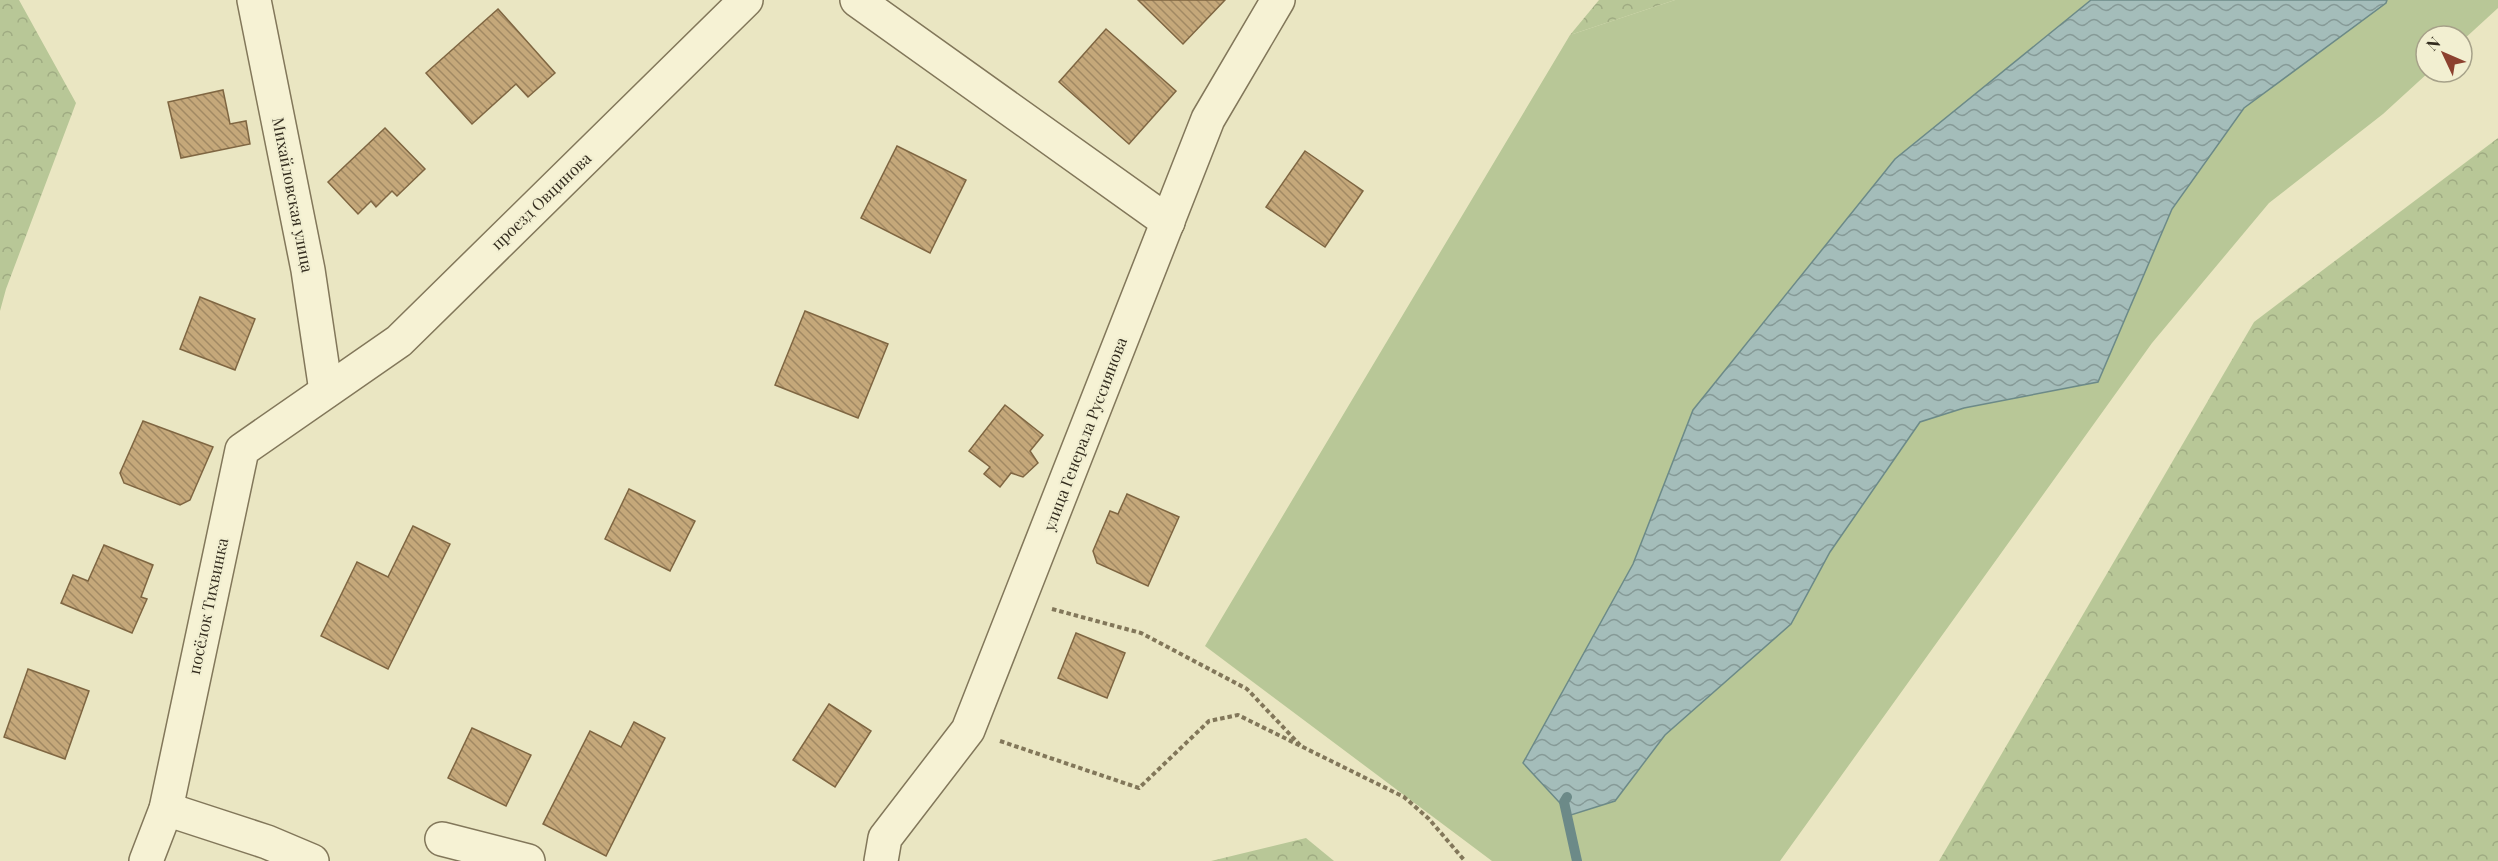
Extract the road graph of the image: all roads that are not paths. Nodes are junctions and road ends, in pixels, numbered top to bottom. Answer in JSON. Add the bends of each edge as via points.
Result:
{"nodes":[{"id":1,"x":254,"y":0,"type":"edge"},
{"id":2,"x":746,"y":0,"type":"edge"},
{"id":3,"x":857,"y":0,"type":"edge"},
{"id":4,"x":1278,"y":0,"type":"edge"},
{"id":5,"x":1168,"y":222,"type":"junction"},
{"id":6,"x":326,"y":391,"type":"junction"},
{"id":7,"x":166,"y":809,"type":"junction"},
{"id":8,"x":442,"y":840,"type":"dead end"},
{"id":9,"x":146,"y":861,"type":"edge"},
{"id":10,"x":312,"y":861,"type":"edge"},
{"id":11,"x":528,"y":861,"type":"edge"},
{"id":12,"x":881,"y":861,"type":"edge"}],
"edges":[{"from":1,"to":6,"type":"street","name":"Михайловская улица","via":[[308,270]]},
{"from":2,"to":6,"type":"street","name":"проезд Овцинова","via":[[399,341]]},
{"from":3,"to":5,"type":"street"},
{"from":4,"to":5,"type":"street","name":"улица Генерала Руссиянова","via":[[1208,119]]},
{"from":5,"to":12,"type":"street","name":"улица Генерала Руссиянова","via":[[968,730],[885,838]]},
{"from":6,"to":7,"type":"street","name":"посёлок Тихвинка","via":[[242,450]]},
{"from":7,"to":9,"type":"street","name":"посёлок Тихвинка"},
{"from":7,"to":10,"type":"street"},
{"from":8,"to":11,"type":"street"}]}
